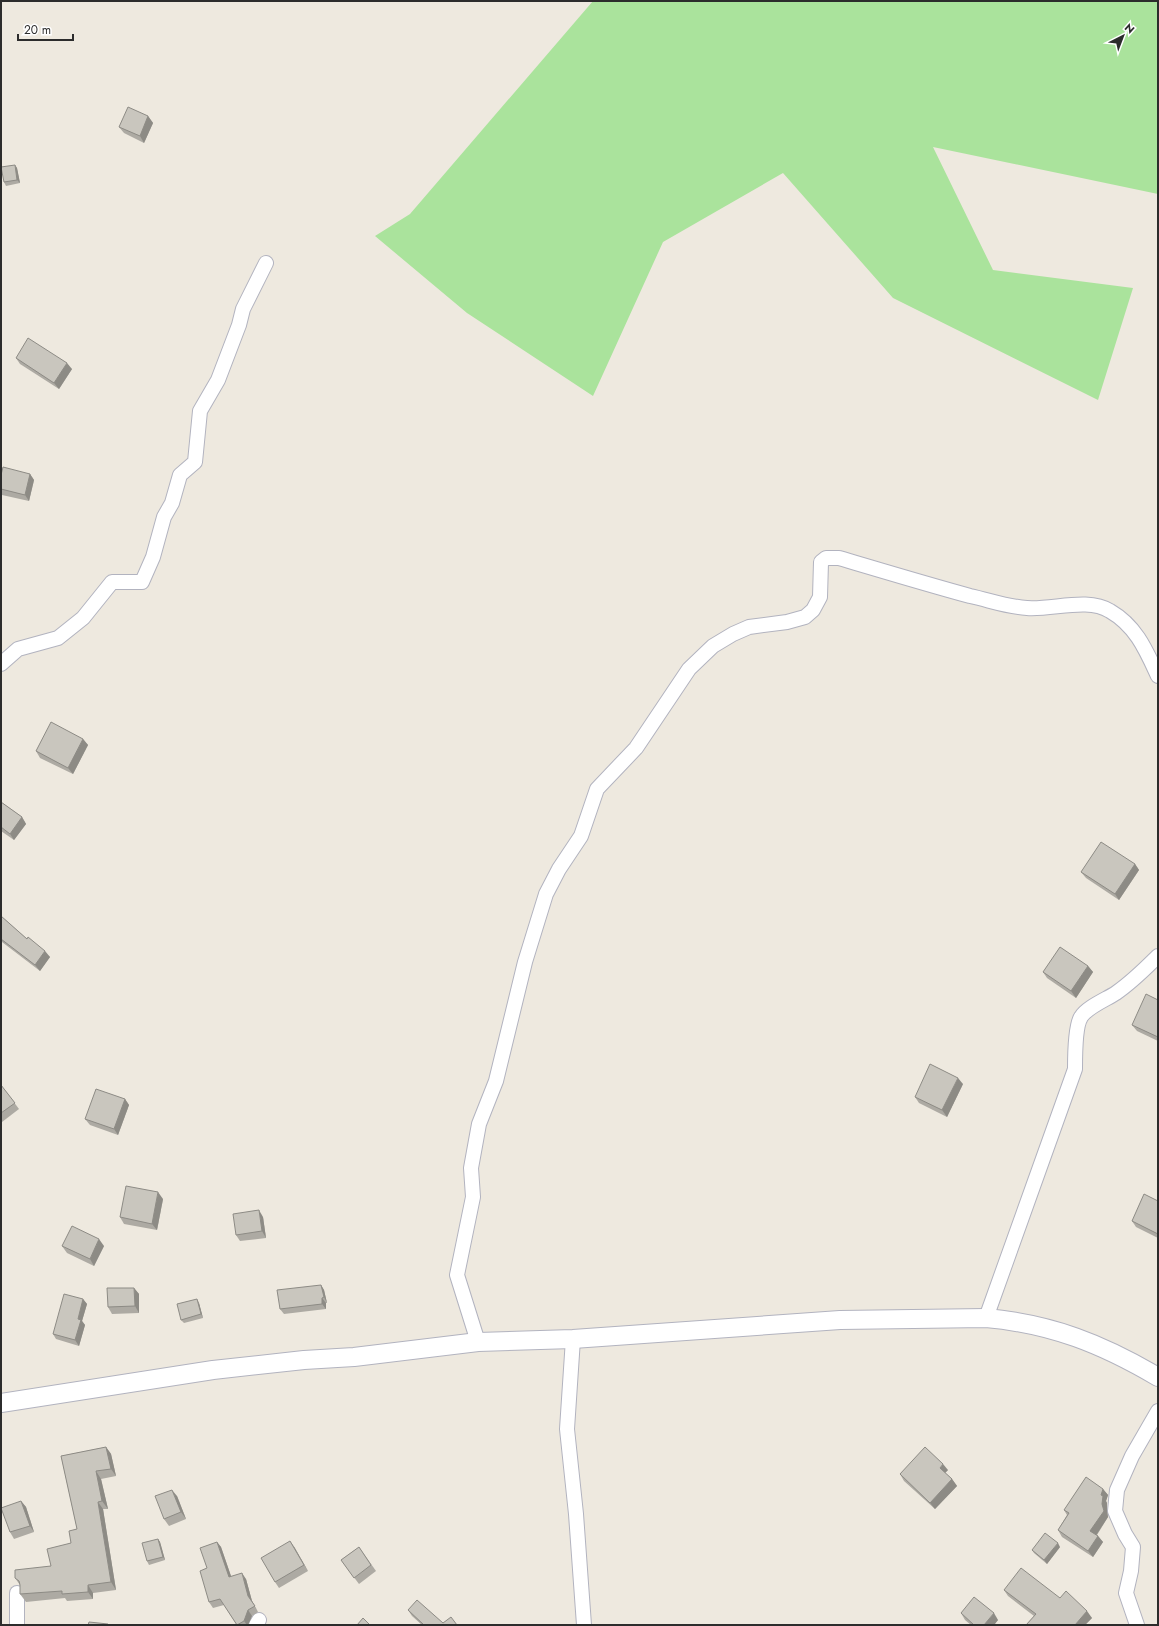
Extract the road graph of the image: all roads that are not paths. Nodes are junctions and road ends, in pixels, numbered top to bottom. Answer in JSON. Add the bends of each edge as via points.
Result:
{"nodes":[{"id":1,"x":266,"y":263,"type":"dead end"},
{"id":2,"x":1,"y":664,"type":"edge"},
{"id":3,"x":1158,"y":676,"type":"edge"},
{"id":4,"x":1158,"y":956,"type":"edge"},
{"id":5,"x":986,"y":1318,"type":"junction"},
{"id":6,"x":573,"y":1340,"type":"junction"},
{"id":7,"x":478,"y":1342,"type":"junction"},
{"id":8,"x":1158,"y":1377,"type":"edge"},
{"id":9,"x":1,"y":1403,"type":"edge"},
{"id":10,"x":1158,"y":1411,"type":"edge"},
{"id":11,"x":17,"y":1593,"type":"dead end"},
{"id":12,"x":17,"y":1625,"type":"edge"},
{"id":13,"x":584,"y":1625,"type":"edge"},
{"id":14,"x":1137,"y":1625,"type":"edge"}],
"edges":[{"from":1,"to":2,"type":"street","via":[[243,309],[218,380],[200,411],[195,462],[180,475],[142,582],[112,582],[82,618],[58,638],[18,649]]},
{"from":3,"to":7,"type":"street","via":[[1140,638],[1110,611],[1097,604],[1027,608],[1002,604],[839,558],[826,558],[821,562],[820,597],[813,610],[805,617],[749,627],[713,646],[690,669],[636,748],[597,789],[581,836],[546,894],[534,929],[496,1081],[479,1124],[472,1168],[473,1197],[457,1275]]},
{"from":4,"to":5,"type":"street","via":[[1143,972],[1080,1017],[1075,1069]]},
{"from":5,"to":6,"type":"street","via":[[840,1320]]},
{"from":5,"to":8,"type":"street","via":[[1045,1327],[1077,1337],[1113,1352]]},
{"from":6,"to":7,"type":"street"},
{"from":6,"to":13,"type":"street","via":[[567,1429]]},
{"from":7,"to":9,"type":"street","via":[[212,1370]]},
{"from":10,"to":14,"type":"street","via":[[1132,1456],[1117,1490],[1115,1511],[1133,1547],[1126,1593]]},
{"from":11,"to":12,"type":"street"}]}
